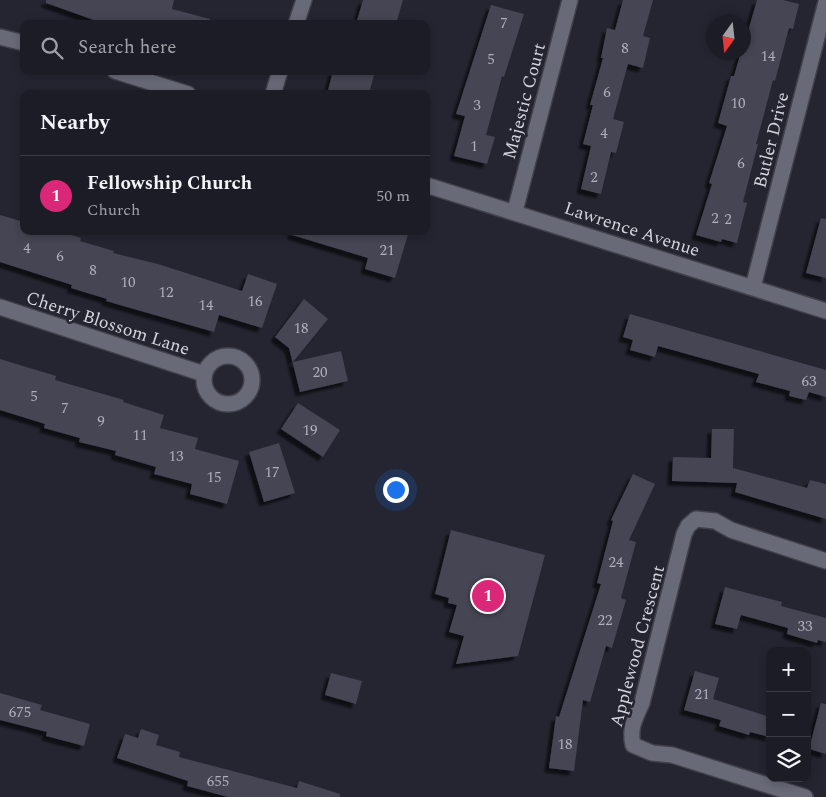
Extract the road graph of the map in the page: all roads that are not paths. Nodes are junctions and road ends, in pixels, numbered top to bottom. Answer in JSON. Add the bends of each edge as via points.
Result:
{"nodes":[{"id":1,"x":304,"y":0,"type":"edge"},
{"id":2,"x":570,"y":0,"type":"edge"},
{"id":3,"x":826,"y":2,"type":"edge"},
{"id":4,"x":297,"y":20,"type":"edge"},
{"id":5,"x":1,"y":36,"type":"edge"},
{"id":6,"x":20,"y":42,"type":"edge"},
{"id":7,"x":128,"y":75,"type":"edge"},
{"id":8,"x":279,"y":75,"type":"edge"},
{"id":9,"x":175,"y":90,"type":"edge"},
{"id":10,"x":274,"y":90,"type":"edge"},
{"id":11,"x":430,"y":186,"type":"edge"},
{"id":12,"x":515,"y":212,"type":"junction"},
{"id":13,"x":753,"y":287,"type":"junction"},
{"id":14,"x":0,"y":307,"type":"edge"},
{"id":15,"x":826,"y":311,"type":"edge"},
{"id":16,"x":204,"y":374,"type":"dead end"},
{"id":17,"x":826,"y":561,"type":"edge"},
{"id":18,"x":805,"y":797,"type":"edge"}],
"edges":[{"from":1,"to":4,"type":"street"},
{"from":2,"to":12,"type":"street","name":"Majestic Court"},
{"from":3,"to":13,"type":"street","name":"Butler Drive"},
{"from":5,"to":6,"type":"street"},
{"from":7,"to":9,"type":"street"},
{"from":8,"to":10,"type":"street"},
{"from":11,"to":12,"type":"street","name":"Lawrence Avenue"},
{"from":12,"to":13,"type":"street","name":"Lawrence Avenue"},
{"from":13,"to":15,"type":"street","name":"Lawrence Avenue"},
{"from":14,"to":16,"type":"street","name":"Cherry Blossom Lane"},
{"from":17,"to":18,"type":"street","name":"Applewood Crescent","via":[[731,530],[715,521],[696,519],[688,526],[631,734],[633,746],[642,751],[672,755]]}]}
